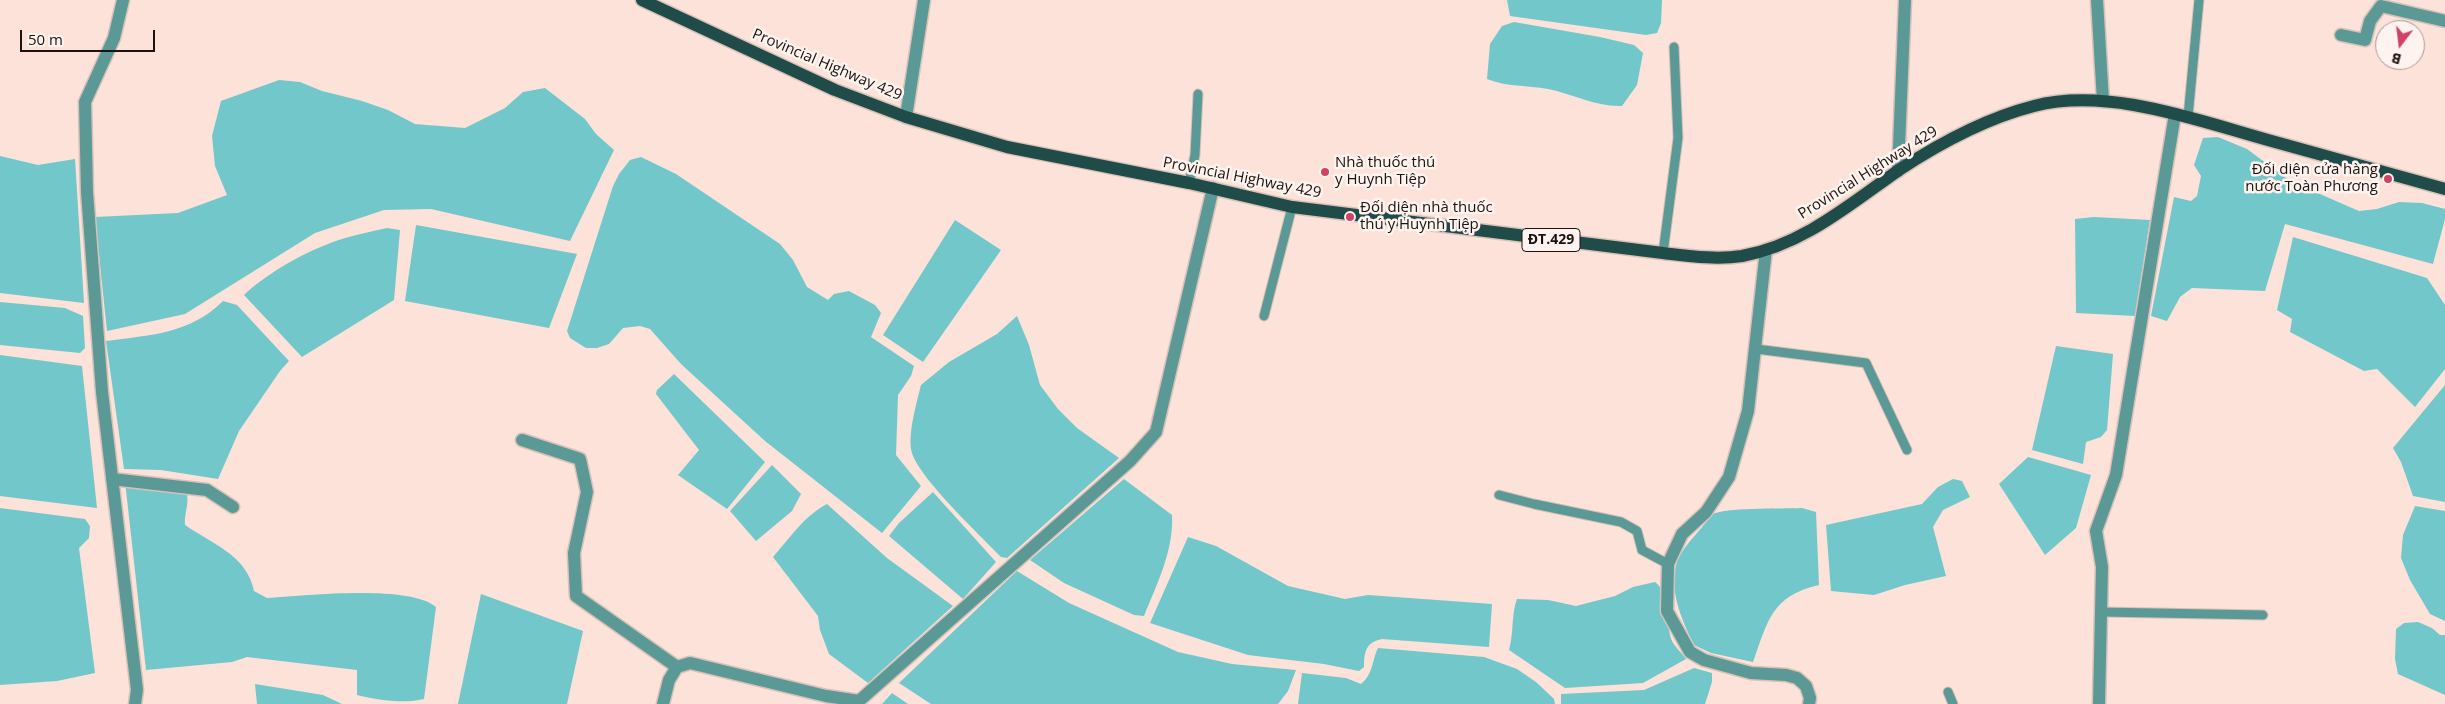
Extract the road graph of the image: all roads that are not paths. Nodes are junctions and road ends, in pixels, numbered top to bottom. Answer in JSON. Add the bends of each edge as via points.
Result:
{"nodes":[{"id":1,"x":123,"y":0,"type":"edge"},
{"id":2,"x":642,"y":0,"type":"edge"},
{"id":3,"x":924,"y":0,"type":"edge"},
{"id":4,"x":1905,"y":0,"type":"edge"},
{"id":5,"x":2097,"y":0,"type":"edge"},
{"id":6,"x":2199,"y":0,"type":"edge"},
{"id":7,"x":2445,"y":21,"type":"edge"},
{"id":8,"x":2342,"y":35,"type":"dead end"},
{"id":9,"x":1674,"y":47,"type":"dead end"},
{"id":10,"x":1198,"y":94,"type":"dead end"},
{"id":11,"x":2103,"y":101,"type":"junction"},
{"id":12,"x":2175,"y":114,"type":"junction"},
{"id":13,"x":906,"y":117,"type":"junction"},
{"id":14,"x":2188,"y":117,"type":"junction"},
{"id":15,"x":1898,"y":171,"type":"junction"},
{"id":16,"x":1189,"y":183,"type":"junction"},
{"id":17,"x":1213,"y":188,"type":"junction"},
{"id":18,"x":2445,"y":190,"type":"edge"},
{"id":19,"x":1292,"y":207,"type":"junction"},
{"id":20,"x":1766,"y":250,"type":"junction"},
{"id":21,"x":1663,"y":254,"type":"junction"},
{"id":22,"x":1264,"y":316,"type":"dead end"},
{"id":23,"x":1756,"y":349,"type":"junction"},
{"id":24,"x":522,"y":440,"type":"dead end"},
{"id":25,"x":1908,"y":450,"type":"dead end"},
{"id":26,"x":112,"y":479,"type":"junction"},
{"id":27,"x":1499,"y":495,"type":"dead end"},
{"id":28,"x":233,"y":507,"type":"dead end"},
{"id":29,"x":1668,"y":564,"type":"junction"},
{"id":30,"x":2101,"y":612,"type":"junction"},
{"id":31,"x":2263,"y":615,"type":"dead end"},
{"id":32,"x":677,"y":667,"type":"junction"},
{"id":33,"x":1948,"y":692,"type":"dead end"},
{"id":34,"x":135,"y":704,"type":"edge"},
{"id":35,"x":663,"y":704,"type":"edge"},
{"id":36,"x":1809,"y":704,"type":"edge"},
{"id":37,"x":1953,"y":704,"type":"edge"},
{"id":38,"x":2099,"y":704,"type":"edge"}],
"edges":[{"from":1,"to":26,"type":"street","via":[[114,38],[85,102],[87,192]]},
{"from":2,"to":13,"type":"main road","name":"Provincial Highway 429","number":"ĐT.429","via":[[834,90]]},
{"from":3,"to":13,"type":"street"},
{"from":4,"to":15,"type":"street"},
{"from":5,"to":11,"type":"street"},
{"from":6,"to":14,"type":"lane"},
{"from":7,"to":8,"type":"street","via":[[2381,6],[2370,20],[2364,40]]},
{"from":9,"to":21,"type":"lane","via":[[1678,138]]},
{"from":10,"to":16,"type":"lane"},
{"from":11,"to":12,"type":"main road","name":"Provincial Highway 429","number":"ĐT.429"},
{"from":11,"to":15,"type":"main road","name":"Provincial Highway 429","number":"ĐT.429","via":[[2071,100],[2036,105],[2004,115],[1956,137]]},
{"from":12,"to":14,"type":"main road","name":"Provincial Highway 429","number":"ĐT.429"},
{"from":12,"to":30,"type":"street","via":[[2116,475],[2096,531],[2102,567]]},
{"from":13,"to":16,"type":"main road","name":"Provincial Highway 429","number":"ĐT.429","via":[[1007,147]]},
{"from":14,"to":18,"type":"main road","name":"Provincial Highway 429","number":"ĐT.429"},
{"from":15,"to":20,"type":"main road","name":"Provincial Highway 429","number":"ĐT.429","via":[[1828,221]]},
{"from":16,"to":17,"type":"main road","name":"Provincial Highway 429","number":"ĐT.429"},
{"from":17,"to":19,"type":"main road","name":"Provincial Highway 429","number":"ĐT.429"},
{"from":17,"to":32,"type":"street","via":[[1156,432],[1130,461],[859,701],[690,663]]},
{"from":19,"to":21,"type":"main road","name":"Provincial Highway 429","number":"ĐT.429"},
{"from":19,"to":22,"type":"lane"},
{"from":20,"to":21,"type":"main road","name":"Provincial Highway 429","number":"ĐT.429","via":[[1719,258]]},
{"from":20,"to":23,"type":"street"},
{"from":23,"to":25,"type":"lane","via":[[1866,363]]},
{"from":23,"to":29,"type":"street","via":[[1748,412],[1729,477],[1706,512],[1682,534]]},
{"from":24,"to":32,"type":"street","via":[[580,459],[587,492],[574,553],[576,596]]},
{"from":26,"to":28,"type":"street","via":[[207,490]]},
{"from":26,"to":34,"type":"street","via":[[137,690]]},
{"from":27,"to":29,"type":"lane","via":[[1622,522],[1637,531],[1642,550]]},
{"from":29,"to":36,"type":"street","via":[[1667,611],[1690,652],[1704,660],[1751,673],[1797,678],[1806,686]]},
{"from":30,"to":31,"type":"lane"},
{"from":30,"to":38,"type":"street"},
{"from":32,"to":35,"type":"street","via":[[669,680]]},
{"from":33,"to":37,"type":"lane"}]}
